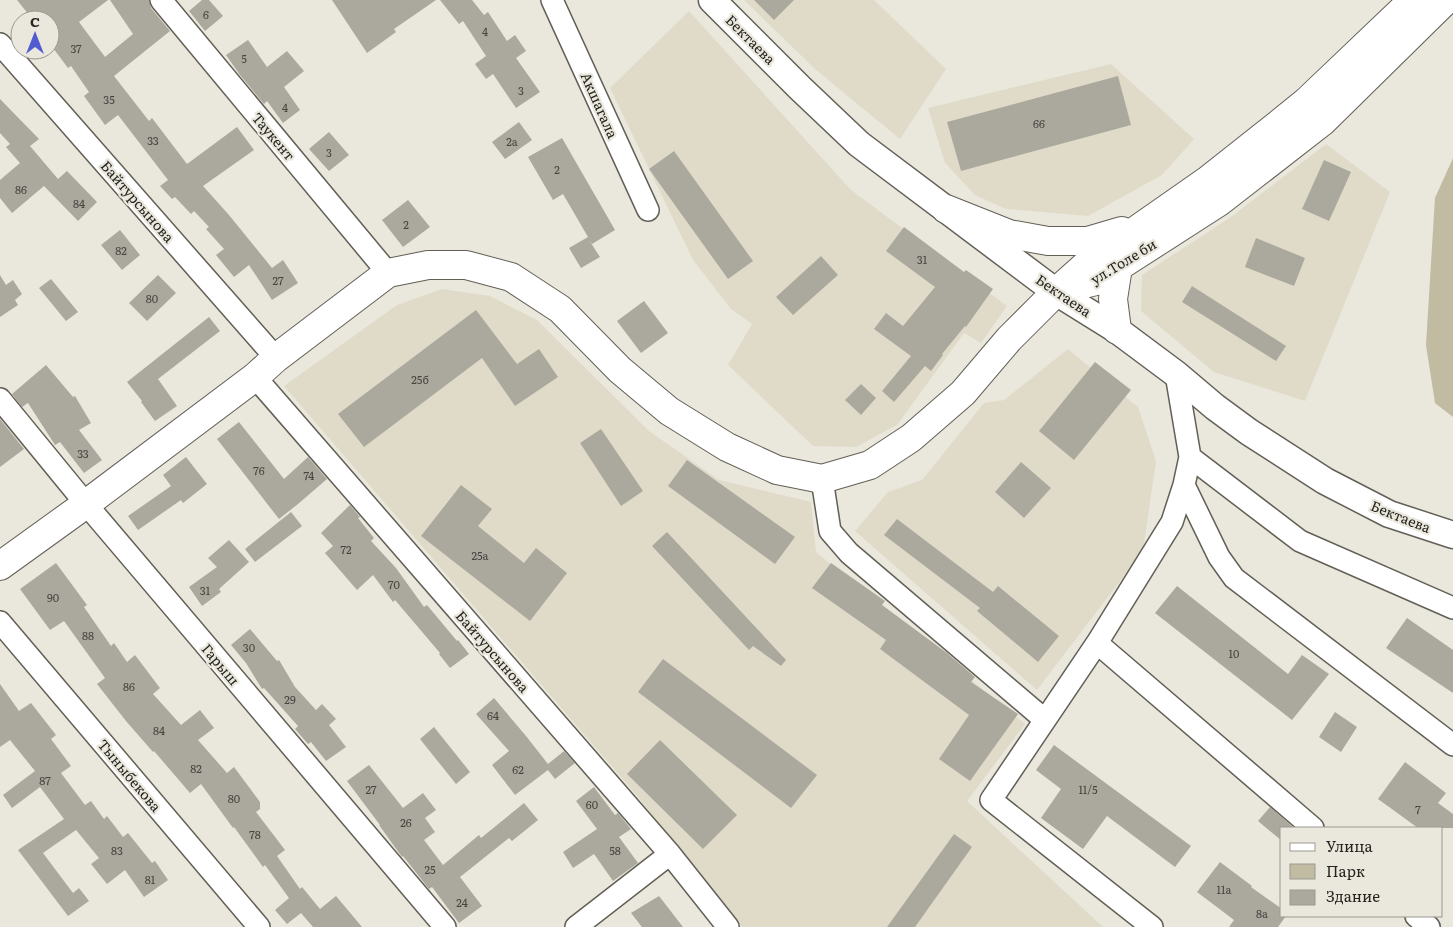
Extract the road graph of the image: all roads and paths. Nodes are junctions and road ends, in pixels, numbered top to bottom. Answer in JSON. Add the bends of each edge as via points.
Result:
{"nodes":[{"id":1,"x":161,"y":0,"type":"edge"},
{"id":2,"x":552,"y":0,"type":"edge"},
{"id":3,"x":712,"y":0,"type":"edge"},
{"id":4,"x":1413,"y":0,"type":"edge"},
{"id":5,"x":1446,"y":0,"type":"edge"},
{"id":6,"x":0,"y":44,"type":"edge"},
{"id":7,"x":648,"y":210,"type":"dead end"},
{"id":8,"x":946,"y":210,"type":"junction"},
{"id":9,"x":1145,"y":224,"type":"junction"},
{"id":10,"x":1118,"y":267,"type":"junction"},
{"id":11,"x":388,"y":273,"type":"junction"},
{"id":12,"x":1056,"y":292,"type":"junction"},
{"id":13,"x":1117,"y":330,"type":"junction"},
{"id":14,"x":276,"y":358,"type":"junction"},
{"id":15,"x":1176,"y":374,"type":"junction"},
{"id":16,"x":255,"y":377,"type":"junction"},
{"id":17,"x":0,"y":399,"type":"edge"},
{"id":18,"x":1190,"y":457,"type":"junction"},
{"id":19,"x":822,"y":479,"type":"junction"},
{"id":20,"x":1184,"y":485,"type":"junction"},
{"id":21,"x":86,"y":504,"type":"junction"},
{"id":22,"x":1453,"y":535,"type":"edge"},
{"id":23,"x":0,"y":566,"type":"edge"},
{"id":24,"x":1453,"y":608,"type":"edge"},
{"id":25,"x":0,"y":622,"type":"edge"},
{"id":26,"x":1096,"y":643,"type":"junction"},
{"id":27,"x":1045,"y":720,"type":"junction"},
{"id":28,"x":1453,"y":745,"type":"edge"},
{"id":29,"x":1312,"y":827,"type":"edge"},
{"id":30,"x":670,"y":854,"type":"junction"},
{"id":31,"x":1417,"y":917,"type":"edge"},
{"id":32,"x":259,"y":927,"type":"edge"},
{"id":33,"x":444,"y":927,"type":"edge"},
{"id":34,"x":576,"y":927,"type":"edge"},
{"id":35,"x":728,"y":927,"type":"edge"},
{"id":36,"x":1152,"y":927,"type":"edge"},
{"id":37,"x":1429,"y":927,"type":"edge"}],
"edges":[{"from":1,"to":11,"type":"street","name":"Таукент"},
{"from":2,"to":7,"type":"street","name":"Акшагала"},
{"from":3,"to":8,"type":"street","name":"Бектаева","via":[[859,144]]},
{"from":4,"to":9,"type":"main road","name":"ул.Толе би","via":[[1306,102],[1208,180]]},
{"from":5,"to":10,"type":"main road","name":"ул.Толе би","via":[[1322,122],[1218,202]]},
{"from":6,"to":14,"type":"street","name":"Байтурсынова"},
{"from":8,"to":9,"type":"main road","via":[[1009,234],[1048,241],[1088,241]]},
{"from":8,"to":12,"type":"street","name":"Бектаева"},
{"from":9,"to":12,"type":"main road","name":"ул.Толе би","via":[[1085,266]]},
{"from":10,"to":12,"type":"main road","name":"ул.Толе би","via":[[1096,281]]},
{"from":10,"to":13,"type":"main road","via":[[1114,299]]},
{"from":11,"to":14,"type":"main road"},
{"from":11,"to":19,"type":"main road","via":[[428,265],[466,265],[511,277],[560,310],[620,370],[669,411],[727,447],[777,470]]},
{"from":12,"to":13,"type":"street","name":"Бектаева"},
{"from":12,"to":19,"type":"main road","via":[[1009,339],[963,393],[911,438],[870,465]]},
{"from":13,"to":15,"type":"street","name":"Бектаева"},
{"from":14,"to":16,"type":"main road"},
{"from":15,"to":18,"type":"street"},
{"from":15,"to":22,"type":"street","name":"Бектаева","via":[[1249,432],[1325,481],[1389,514]]},
{"from":16,"to":21,"type":"main road"},
{"from":16,"to":30,"type":"street","name":"Байтурсынова"},
{"from":17,"to":21,"type":"street","name":"Гарыш"},
{"from":18,"to":20,"type":"street"},
{"from":18,"to":24,"type":"street","via":[[1300,541]]},
{"from":19,"to":27,"type":"street","via":[[830,531],[849,553]]},
{"from":20,"to":26,"type":"street","via":[[1172,522]]},
{"from":20,"to":28,"type":"street","via":[[1219,557],[1234,578]]},
{"from":21,"to":23,"type":"main road"},
{"from":21,"to":33,"type":"street","name":"Гарыш"},
{"from":25,"to":32,"type":"street","name":"Тыныбекова"},
{"from":26,"to":27,"type":"street"},
{"from":26,"to":29,"type":"street"},
{"from":27,"to":36,"type":"street","via":[[991,800]]},
{"from":30,"to":34,"type":"street"},
{"from":30,"to":35,"type":"street","name":"Байтурсынова"},
{"from":31,"to":37,"type":"street"}]}
